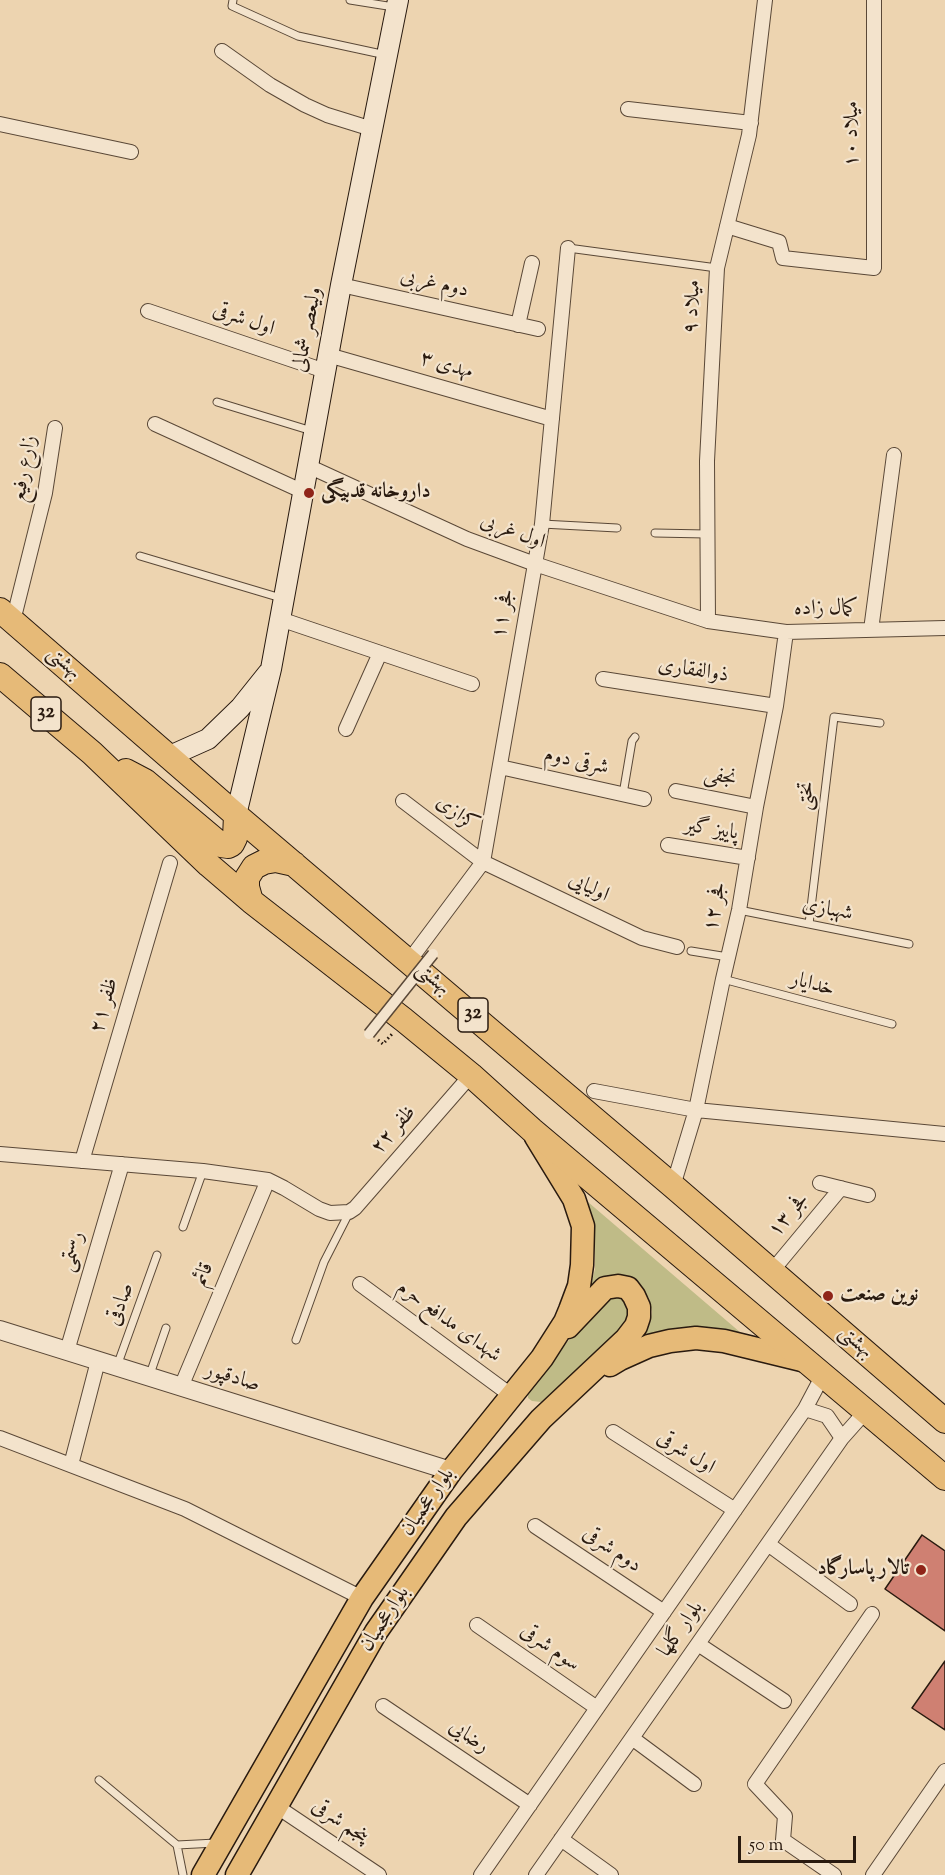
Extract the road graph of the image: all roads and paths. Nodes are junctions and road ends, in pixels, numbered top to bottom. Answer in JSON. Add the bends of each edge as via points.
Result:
{"nodes":[{"id":1,"x":350,"y":0,"type":"edge"},
{"id":2,"x":765,"y":0,"type":"edge"},
{"id":3,"x":874,"y":0,"type":"edge"},
{"id":4,"x":233,"y":3,"type":"edge"},
{"id":5,"x":397,"y":4,"type":"edge"},
{"id":6,"x":222,"y":51,"type":"dead end"},
{"id":7,"x":386,"y":55,"type":"junction"},
{"id":8,"x":628,"y":109,"type":"dead end"},
{"id":9,"x":751,"y":123,"type":"junction"},
{"id":10,"x":0,"y":124,"type":"edge"},
{"id":11,"x":372,"y":129,"type":"junction"},
{"id":12,"x":132,"y":152,"type":"dead end"},
{"id":13,"x":727,"y":226,"type":"junction"},
{"id":14,"x":568,"y":248,"type":"joint"},
{"id":15,"x":532,"y":263,"type":"dead end"},
{"id":16,"x":717,"y":268,"type":"junction"},
{"id":17,"x":341,"y":285,"type":"junction"},
{"id":18,"x":148,"y":311,"type":"dead end"},
{"id":19,"x":518,"y":325,"type":"junction"},
{"id":20,"x":538,"y":329,"type":"dead end"},
{"id":21,"x":327,"y":363,"type":"junction"},
{"id":22,"x":217,"y":402,"type":"dead end"},
{"id":23,"x":552,"y":419,"type":"junction"},
{"id":24,"x":155,"y":423,"type":"dead end"},
{"id":25,"x":55,"y":428,"type":"dead end"},
{"id":26,"x":314,"y":432,"type":"junction"},
{"id":27,"x":894,"y":455,"type":"dead end"},
{"id":28,"x":308,"y":466,"type":"junction"},
{"id":29,"x":304,"y":492,"type":"junction"},
{"id":30,"x":542,"y":524,"type":"junction"},
{"id":31,"x":617,"y":528,"type":"dead end"},
{"id":32,"x":655,"y":533,"type":"dead end"},
{"id":33,"x":706,"y":534,"type":"junction"},
{"id":34,"x":140,"y":556,"type":"dead end"},
{"id":35,"x":535,"y":564,"type":"junction"},
{"id":36,"x":284,"y":599,"type":"junction"},
{"id":37,"x":7,"y":616,"type":"edge"},
{"id":38,"x":280,"y":619,"type":"junction"},
{"id":39,"x":708,"y":621,"type":"junction"},
{"id":40,"x":945,"y":628,"type":"edge"},
{"id":41,"x":871,"y":630,"type":"junction"},
{"id":42,"x":786,"y":632,"type":"junction"},
{"id":43,"x":380,"y":653,"type":"junction"},
{"id":44,"x":272,"y":669,"type":"junction"},
{"id":45,"x":0,"y":675,"type":"edge"},
{"id":46,"x":603,"y":680,"type":"dead end"},
{"id":47,"x":472,"y":684,"type":"dead end"},
{"id":48,"x":776,"y":706,"type":"junction"},
{"id":49,"x":880,"y":723,"type":"dead end"},
{"id":50,"x":346,"y":729,"type":"dead end"},
{"id":51,"x":635,"y":737,"type":"dead end"},
{"id":52,"x":92,"y":753,"type":"junction"},
{"id":53,"x":170,"y":756,"type":"junction"},
{"id":54,"x":500,"y":767,"type":"junction"},
{"id":55,"x":676,"y":790,"type":"dead end"},
{"id":56,"x":623,"y":794,"type":"junction"},
{"id":57,"x":644,"y":799,"type":"dead end"},
{"id":58,"x":404,"y":801,"type":"dead end"},
{"id":59,"x":756,"y":807,"type":"junction"},
{"id":60,"x":236,"y":815,"type":"junction"},
{"id":61,"x":668,"y":845,"type":"dead end"},
{"id":62,"x":748,"y":858,"type":"junction"},
{"id":63,"x":483,"y":862,"type":"junction"},
{"id":64,"x":170,"y":863,"type":"dead end"},
{"id":65,"x":294,"y":864,"type":"junction"},
{"id":66,"x":251,"y":900,"type":"junction"},
{"id":67,"x":740,"y":910,"type":"junction"},
{"id":68,"x":809,"y":924,"type":"junction"},
{"id":69,"x":909,"y":944,"type":"dead end"},
{"id":70,"x":677,"y":947,"type":"dead end"},
{"id":71,"x":691,"y":951,"type":"dead end"},
{"id":72,"x":433,"y":954,"type":"dead end"},
{"id":73,"x":728,"y":957,"type":"junction"},
{"id":74,"x":409,"y":961,"type":"junction"},
{"id":75,"x":723,"y":979,"type":"junction"},
{"id":76,"x":892,"y":1024,"type":"dead end"},
{"id":77,"x":369,"y":1034,"type":"dead end"},
{"id":78,"x":471,"y":1076,"type":"junction"},
{"id":79,"x":594,"y":1091,"type":"dead end"},
{"id":80,"x":696,"y":1110,"type":"junction"},
{"id":81,"x":532,"y":1130,"type":"junction"},
{"id":82,"x":945,"y":1134,"type":"edge"},
{"id":83,"x":0,"y":1154,"type":"edge"},
{"id":84,"x":82,"y":1161,"type":"junction"},
{"id":85,"x":122,"y":1164,"type":"junction"},
{"id":86,"x":203,"y":1171,"type":"junction"},
{"id":87,"x":268,"y":1180,"type":"junction"},
{"id":88,"x":820,"y":1183,"type":"dead end"},
{"id":89,"x":674,"y":1186,"type":"junction"},
{"id":90,"x":841,"y":1188,"type":"junction"},
{"id":91,"x":868,"y":1195,"type":"dead end"},
{"id":92,"x":349,"y":1212,"type":"junction"},
{"id":93,"x":183,"y":1227,"type":"dead end"},
{"id":94,"x":157,"y":1255,"type":"dead end"},
{"id":95,"x":771,"y":1271,"type":"junction"},
{"id":96,"x":360,"y":1284,"type":"dead end"},
{"id":97,"x":166,"y":1328,"type":"dead end"},
{"id":98,"x":0,"y":1330,"type":"edge"},
{"id":99,"x":296,"y":1340,"type":"dead end"},
{"id":100,"x":67,"y":1351,"type":"junction"},
{"id":101,"x":542,"y":1358,"type":"junction"},
{"id":102,"x":98,"y":1361,"type":"junction"},
{"id":103,"x":117,"y":1366,"type":"junction"},
{"id":104,"x":815,"y":1368,"type":"junction"},
{"id":105,"x":149,"y":1377,"type":"junction"},
{"id":106,"x":181,"y":1387,"type":"junction"},
{"id":107,"x":572,"y":1392,"type":"junction"},
{"id":108,"x":512,"y":1396,"type":"junction"},
{"id":109,"x":805,"y":1409,"type":"junction"},
{"id":110,"x":866,"y":1411,"type":"junction"},
{"id":111,"x":541,"y":1419,"type":"junction"},
{"id":112,"x":945,"y":1421,"type":"edge"},
{"id":113,"x":613,"y":1432,"type":"dead end"},
{"id":114,"x":0,"y":1438,"type":"edge"},
{"id":115,"x":842,"y":1438,"type":"junction"},
{"id":116,"x":71,"y":1465,"type":"junction"},
{"id":117,"x":451,"y":1471,"type":"junction"},
{"id":118,"x":945,"y":1478,"type":"edge"},
{"id":119,"x":735,"y":1510,"type":"junction"},
{"id":120,"x":535,"y":1526,"type":"dead end"},
{"id":121,"x":768,"y":1544,"type":"junction"},
{"id":122,"x":363,"y":1598,"type":"junction"},
{"id":123,"x":850,"y":1604,"type":"dead end"},
{"id":124,"x":664,"y":1612,"type":"junction"},
{"id":125,"x":872,"y":1614,"type":"dead end"},
{"id":126,"x":477,"y":1625,"type":"dead end"},
{"id":127,"x":698,"y":1644,"type":"junction"},
{"id":128,"x":784,"y":1701,"type":"dead end"},
{"id":129,"x":383,"y":1706,"type":"dead end"},
{"id":130,"x":597,"y":1708,"type":"junction"},
{"id":131,"x":632,"y":1738,"type":"junction"},
{"id":132,"x":945,"y":1772,"type":"edge"},
{"id":133,"x":99,"y":1780,"type":"dead end"},
{"id":134,"x":694,"y":1784,"type":"dead end"},
{"id":135,"x":530,"y":1805,"type":"junction"},
{"id":136,"x":276,"y":1806,"type":"junction"},
{"id":137,"x":561,"y":1839,"type":"junction"},
{"id":138,"x":221,"y":1843,"type":"junction"},
{"id":139,"x":177,"y":1845,"type":"junction"},
{"id":140,"x":183,"y":1875,"type":"edge"},
{"id":141,"x":203,"y":1875,"type":"edge"},
{"id":142,"x":237,"y":1875,"type":"edge"},
{"id":143,"x":379,"y":1875,"type":"edge"},
{"id":144,"x":481,"y":1875,"type":"edge"},
{"id":145,"x":536,"y":1875,"type":"edge"},
{"id":146,"x":611,"y":1875,"type":"edge"},
{"id":147,"x":834,"y":1875,"type":"edge"},
{"id":148,"x":873,"y":1875,"type":"edge"}],
"edges":[{"from":1,"to":5,"type":"lane"},
{"from":2,"to":9,"type":"street","name":"میلاد ۹"},
{"from":3,"to":13,"type":"street","name":"میلاد ۱۰","via":[[874,268],[783,258],[779,242]]},
{"from":4,"to":7,"type":"lane","via":[[298,36]]},
{"from":5,"to":7,"type":"main road","name":"ولیعصر شمالی"},
{"from":6,"to":11,"type":"street","via":[[305,105]]},
{"from":7,"to":11,"type":"main road","name":"ولیعصر شمالی"},
{"from":8,"to":9,"type":"street"},
{"from":9,"to":13,"type":"street","name":"میلاد ۹"},
{"from":10,"to":12,"type":"street"},
{"from":11,"to":17,"type":"main road","name":"ولیعصر شمالی"},
{"from":13,"to":16,"type":"street","name":"میلاد ۹"},
{"from":14,"to":16,"type":"lane"},
{"from":14,"to":23,"type":"street","name":"فجر ۱۱"},
{"from":15,"to":19,"type":"street"},
{"from":16,"to":33,"type":"street","name":"میلاد ۹"},
{"from":17,"to":19,"type":"street","name":"دوم غربی"},
{"from":17,"to":21,"type":"main road","name":"ولیعصر شمالی"},
{"from":18,"to":21,"type":"street","name":"اول شرقی"},
{"from":19,"to":20,"type":"street","name":"دوم غربی"},
{"from":21,"to":23,"type":"street","name":"مهدی ۳"},
{"from":21,"to":26,"type":"main road","name":"ولیعصر شمالی"},
{"from":22,"to":26,"type":"lane"},
{"from":23,"to":30,"type":"street","name":"فجر ۱۱"},
{"from":24,"to":29,"type":"street"},
{"from":25,"to":37,"type":"street","name":"زارع رفیع","via":[[45,493]]},
{"from":26,"to":28,"type":"main road","name":"ولیعصر شمالی"},
{"from":27,"to":41,"type":"street"},
{"from":28,"to":29,"type":"main road","name":"ولیعصر شمالی"},
{"from":28,"to":35,"type":"street","name":"اول غربی","via":[[467,539]]},
{"from":29,"to":36,"type":"main road","name":"ولیعصر شمالی"},
{"from":30,"to":31,"type":"lane"},
{"from":30,"to":35,"type":"street","name":"فجر ۱۱"},
{"from":32,"to":33,"type":"lane"},
{"from":33,"to":39,"type":"street","name":"میلاد ۹"},
{"from":34,"to":36,"type":"lane"},
{"from":35,"to":39,"type":"street","name":"اول غربی"},
{"from":35,"to":54,"type":"street","name":"فجر ۱۱"},
{"from":36,"to":38,"type":"main road","name":"ولیعصر شمالی"},
{"from":37,"to":53,"type":"highway","name":"بهشتی","number":"32"},
{"from":38,"to":43,"type":"street"},
{"from":38,"to":44,"type":"main road","name":"ولیعصر شمالی"},
{"from":39,"to":42,"type":"street","name":"کمال زاده"},
{"from":40,"to":41,"type":"street","name":"کمال زاده"},
{"from":41,"to":42,"type":"street","name":"کمال زاده"},
{"from":42,"to":48,"type":"street","name":"فجر ۱۲"},
{"from":43,"to":47,"type":"street"},
{"from":43,"to":50,"type":"street"},
{"from":44,"to":53,"type":"main road","via":[[208,739]]},
{"from":44,"to":60,"type":"main road","name":"ولیعصر شمالی"},
{"from":45,"to":52,"type":"highway","number":"32"},
{"from":46,"to":48,"type":"street","name":"ذوالفقاری"},
{"from":48,"to":59,"type":"street","name":"فجر ۱۲"},
{"from":49,"to":68,"type":"lane","name":"تختی","via":[[834,717]]},
{"from":51,"to":56,"type":"lane"},
{"from":52,"to":60,"type":"highway","via":[[145,781],[221,845],[232,844]]},
{"from":52,"to":66,"type":"highway","number":"32"},
{"from":53,"to":60,"type":"highway","name":"بهشتی","number":"32"},
{"from":54,"to":56,"type":"street","name":"شرقی دوم"},
{"from":54,"to":63,"type":"street","name":"فجر ۱۱"},
{"from":55,"to":59,"type":"street","name":"نجفی"},
{"from":56,"to":57,"type":"street","name":"شرقی دوم"},
{"from":58,"to":63,"type":"street","name":"کزازی"},
{"from":59,"to":62,"type":"street","name":"فجر ۱۲"},
{"from":60,"to":65,"type":"highway","name":"بهشتی","number":"32"},
{"from":61,"to":62,"type":"street","name":"پاییز گیر"},
{"from":62,"to":67,"type":"street","name":"فجر ۱۲"},
{"from":63,"to":70,"type":"street","name":"اولیایی","via":[[642,938]]},
{"from":63,"to":74,"type":"street","name":"فجر ۱۱"},
{"from":64,"to":84,"type":"street","name":"ظفر ۲۱"},
{"from":65,"to":66,"type":"highway","via":[[276,860],[254,867],[247,878]]},
{"from":65,"to":74,"type":"highway","name":"بهشتی","number":"32"},
{"from":66,"to":78,"type":"highway","number":"32"},
{"from":67,"to":68,"type":"lane","name":"شهبازی"},
{"from":67,"to":73,"type":"street","name":"فجر ۱۲"},
{"from":68,"to":69,"type":"lane","name":"شهبازی"},
{"from":71,"to":73,"type":"lane"},
{"from":72,"to":77,"type":"street","bridge":true},
{"from":73,"to":75,"type":"street","name":"فجر ۱۲"},
{"from":74,"to":89,"type":"highway","name":"بهشتی","number":"32"},
{"from":75,"to":76,"type":"lane","name":"خدایار"},
{"from":75,"to":80,"type":"street","name":"فجر ۱۲"},
{"from":78,"to":81,"type":"highway","number":"32"},
{"from":78,"to":92,"type":"street","name":"ظفر ۲۲"},
{"from":79,"to":80,"type":"street"},
{"from":80,"to":82,"type":"street"},
{"from":80,"to":89,"type":"street","name":"فجر ۱۲"},
{"from":81,"to":101,"type":"main road","name":"بلوار عجمیان","via":[[574,1199],[583,1226],[579,1286],[565,1322]]},
{"from":81,"to":104,"type":"highway","number":"32"},
{"from":83,"to":84,"type":"street"},
{"from":84,"to":85,"type":"street"},
{"from":85,"to":86,"type":"street"},
{"from":85,"to":100,"type":"street","name":"رستمی"},
{"from":86,"to":87,"type":"street"},
{"from":86,"to":93,"type":"lane"},
{"from":87,"to":92,"type":"street","via":[[319,1209]]},
{"from":87,"to":106,"type":"street","name":"قائم"},
{"from":88,"to":90,"type":"street"},
{"from":89,"to":95,"type":"highway","name":"بهشتی","number":"32"},
{"from":90,"to":91,"type":"street"},
{"from":90,"to":95,"type":"street","name":"فجر ۱۳"},
{"from":92,"to":99,"type":"lane","via":[[324,1262]]},
{"from":94,"to":103,"type":"lane","name":"صادقی"},
{"from":95,"to":112,"type":"highway","name":"بهشتی","number":"32"},
{"from":96,"to":108,"type":"street","name":"شهدای مدافع حرم"},
{"from":97,"to":105,"type":"lane"},
{"from":98,"to":100,"type":"street","name":"صادقپور"},
{"from":100,"to":102,"type":"street","name":"صادقپور"},
{"from":101,"to":107,"type":"main road","via":[[605,1288],[628,1288],[639,1307],[636,1326]]},
{"from":101,"to":108,"type":"main road","name":"بلوار عجمیان"},
{"from":102,"to":103,"type":"street","name":"صادقپور"},
{"from":102,"to":116,"type":"street"},
{"from":103,"to":105,"type":"street","name":"صادقپور"},
{"from":104,"to":107,"type":"main road","via":[[724,1341],[696,1338],[649,1346],[620,1359]]},
{"from":104,"to":109,"type":"street","name":"بلوار گلها"},
{"from":104,"to":110,"type":"highway","number":"32"},
{"from":105,"to":106,"type":"street","name":"صادقپور"},
{"from":106,"to":117,"type":"street","name":"صادقپور"},
{"from":107,"to":111,"type":"main road","name":"بلوارعجمیان"},
{"from":108,"to":111,"type":"main road"},
{"from":108,"to":117,"type":"main road","name":"بلوار عجمیان"},
{"from":109,"to":115,"type":"street","via":[[827,1416]]},
{"from":109,"to":119,"type":"street","name":"بلوار گلها"},
{"from":110,"to":115,"type":"street","name":"بلوار گلها"},
{"from":110,"to":118,"type":"highway","number":"32"},
{"from":111,"to":136,"type":"main road","name":"بلوارعجمیان","via":[[456,1517],[401,1595]]},
{"from":113,"to":119,"type":"street","name":"اول شرقی"},
{"from":114,"to":116,"type":"street"},
{"from":115,"to":121,"type":"street","name":"بلوار گلها"},
{"from":116,"to":122,"type":"street","via":[[185,1509]]},
{"from":117,"to":122,"type":"main road","name":"بلوار عجمیان"},
{"from":119,"to":124,"type":"street","name":"بلوار گلها"},
{"from":120,"to":124,"type":"street","name":"دوم شرقی"},
{"from":121,"to":123,"type":"street"},
{"from":121,"to":127,"type":"street","name":"بلوار گلها"},
{"from":122,"to":138,"type":"main road","name":"بلوار عجمیان"},
{"from":124,"to":130,"type":"street","name":"بلوار گلها"},
{"from":125,"to":147,"type":"street","via":[[755,1784],[785,1816],[783,1840]]},
{"from":126,"to":130,"type":"street","name":"سوم شرقی"},
{"from":127,"to":128,"type":"street"},
{"from":127,"to":131,"type":"street","name":"بلوار گلها"},
{"from":129,"to":135,"type":"street","name":"رضایی"},
{"from":130,"to":135,"type":"street","name":"بلوار گلها"},
{"from":131,"to":134,"type":"street"},
{"from":131,"to":137,"type":"street","name":"بلوار گلها"},
{"from":132,"to":148,"type":"street"},
{"from":133,"to":139,"type":"lane"},
{"from":135,"to":144,"type":"street","name":"بلوار گلها"},
{"from":136,"to":142,"type":"main road","name":"بلوارعجمیان"},
{"from":136,"to":143,"type":"street","name":"پنجم شرقی"},
{"from":137,"to":145,"type":"street","name":"بلوار گلها"},
{"from":137,"to":146,"type":"street"},
{"from":138,"to":139,"type":"lane"},
{"from":138,"to":141,"type":"main road","name":"بلوار عجمیان"},
{"from":139,"to":140,"type":"lane"}]}
